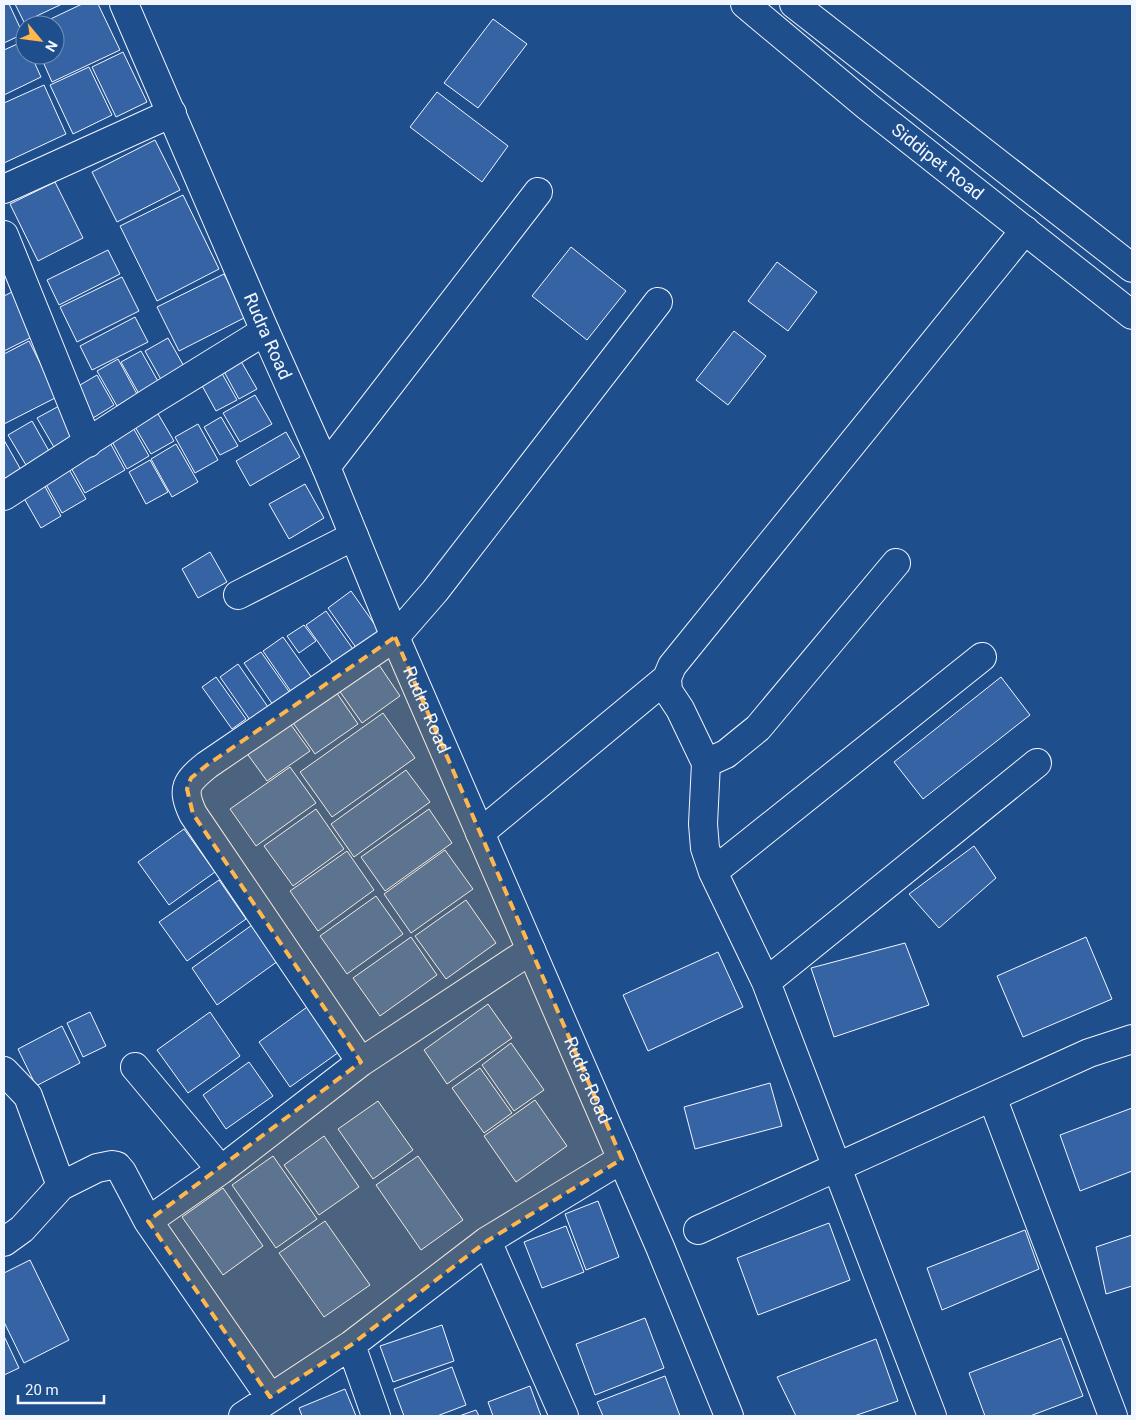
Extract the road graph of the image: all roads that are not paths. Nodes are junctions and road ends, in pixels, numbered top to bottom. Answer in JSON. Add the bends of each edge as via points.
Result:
{"nodes":[{"id":1,"x":124,"y":4,"type":"edge"},
{"id":2,"x":745,"y":4,"type":"edge"},
{"id":3,"x":794,"y":4,"type":"edge"},
{"id":4,"x":172,"y":113,"type":"junction"},
{"id":5,"x":4,"y":189,"type":"edge"},
{"id":6,"x":538,"y":192,"type":"dead end"},
{"id":7,"x":1025,"y":230,"type":"junction"},
{"id":8,"x":4,"y":235,"type":"edge"},
{"id":9,"x":1132,"y":268,"type":"edge"},
{"id":10,"x":658,"y":302,"type":"dead end"},
{"id":11,"x":1132,"y":315,"type":"edge"},
{"id":12,"x":265,"y":331,"type":"junction"},
{"id":13,"x":88,"y":443,"type":"junction"},
{"id":14,"x":326,"y":467,"type":"junction"},
{"id":15,"x":4,"y":496,"type":"edge"},
{"id":16,"x":354,"y":536,"type":"junction"},
{"id":17,"x":896,"y":563,"type":"dead end"},
{"id":18,"x":238,"y":595,"type":"dead end"},
{"id":19,"x":395,"y":637,"type":"junction"},
{"id":20,"x":982,"y":657,"type":"dead end"},
{"id":21,"x":667,"y":678,"type":"junction"},
{"id":22,"x":706,"y":763,"type":"junction"},
{"id":23,"x":1037,"y":763,"type":"dead end"},
{"id":24,"x":480,"y":832,"type":"junction"},
{"id":25,"x":713,"y":872,"type":"junction"},
{"id":26,"x":531,"y":950,"type":"junction"},
{"id":27,"x":766,"y":982,"type":"junction"},
{"id":28,"x":1132,"y":1039,"type":"edge"},
{"id":29,"x":361,"y":1062,"type":"junction"},
{"id":30,"x":135,"y":1067,"type":"dead end"},
{"id":31,"x":4,"y":1071,"type":"edge"},
{"id":32,"x":992,"y":1097,"type":"junction"},
{"id":33,"x":622,"y":1159,"type":"junction"},
{"id":34,"x":837,"y":1167,"type":"junction"},
{"id":35,"x":221,"y":1170,"type":"junction"},
{"id":36,"x":61,"y":1186,"type":"junction"},
{"id":37,"x":148,"y":1221,"type":"junction"},
{"id":38,"x":698,"y":1230,"type":"dead end"},
{"id":39,"x":487,"y":1241,"type":"junction"},
{"id":40,"x":4,"y":1242,"type":"edge"},
{"id":41,"x":351,"y":1345,"type":"junction"},
{"id":42,"x":270,"y":1397,"type":"junction"},
{"id":43,"x":243,"y":1416,"type":"edge"},
{"id":44,"x":376,"y":1416,"type":"edge"},
{"id":45,"x":564,"y":1416,"type":"edge"},
{"id":46,"x":729,"y":1416,"type":"edge"},
{"id":47,"x":932,"y":1416,"type":"edge"},
{"id":48,"x":1113,"y":1416,"type":"edge"}],
"edges":[{"from":1,"to":4,"type":"street","name":"Rudra Road"},
{"from":2,"to":7,"type":"street","name":"Siddipet Road"},
{"from":3,"to":9,"type":"street","name":"Siddipet Road"},
{"from":4,"to":5,"type":"street"},
{"from":4,"to":12,"type":"street","name":"Rudra Road"},
{"from":6,"to":14,"type":"street"},
{"from":7,"to":11,"type":"street","name":"Siddipet Road"},
{"from":7,"to":21,"type":"street","via":[[678,658]]},
{"from":8,"to":13,"type":"street"},
{"from":10,"to":19,"type":"street","via":[[435,591]]},
{"from":12,"to":13,"type":"street"},
{"from":12,"to":14,"type":"street","name":"Rudra Road"},
{"from":13,"to":15,"type":"street"},
{"from":14,"to":16,"type":"street","name":"Rudra Road"},
{"from":16,"to":18,"type":"street"},
{"from":16,"to":19,"type":"street","name":"Rudra Road"},
{"from":17,"to":22,"type":"street","via":[[758,728],[726,754]]},
{"from":19,"to":24,"type":"street","name":"Rudra Road"},
{"from":19,"to":29,"type":"street","via":[[207,765],[190,778],[187,789],[187,801],[193,814]]},
{"from":20,"to":25,"type":"street"},
{"from":21,"to":22,"type":"street","via":[[668,691]]},
{"from":21,"to":24,"type":"street"},
{"from":22,"to":25,"type":"street","via":[[703,824],[705,848]]},
{"from":23,"to":27,"type":"street"},
{"from":24,"to":26,"type":"street","name":"Rudra Road"},
{"from":25,"to":27,"type":"street"},
{"from":26,"to":29,"type":"street"},
{"from":26,"to":33,"type":"street","name":"Rudra Road"},
{"from":27,"to":34,"type":"street"},
{"from":28,"to":32,"type":"street","via":[[1089,1053]]},
{"from":29,"to":35,"type":"street"},
{"from":30,"to":35,"type":"street"},
{"from":31,"to":36,"type":"street","via":[[28,1096]]},
{"from":32,"to":34,"type":"street"},
{"from":32,"to":48,"type":"street"},
{"from":33,"to":39,"type":"street"},
{"from":33,"to":46,"type":"street","name":"Rudra Road"},
{"from":34,"to":38,"type":"street"},
{"from":34,"to":47,"type":"street"},
{"from":35,"to":37,"type":"street"},
{"from":36,"to":37,"type":"street","via":[[97,1168],[117,1166]]},
{"from":36,"to":40,"type":"street","via":[[22,1228]]},
{"from":37,"to":42,"type":"street"},
{"from":39,"to":41,"type":"street"},
{"from":39,"to":45,"type":"street"},
{"from":41,"to":42,"type":"street"},
{"from":41,"to":44,"type":"street"},
{"from":42,"to":43,"type":"street"}]}
